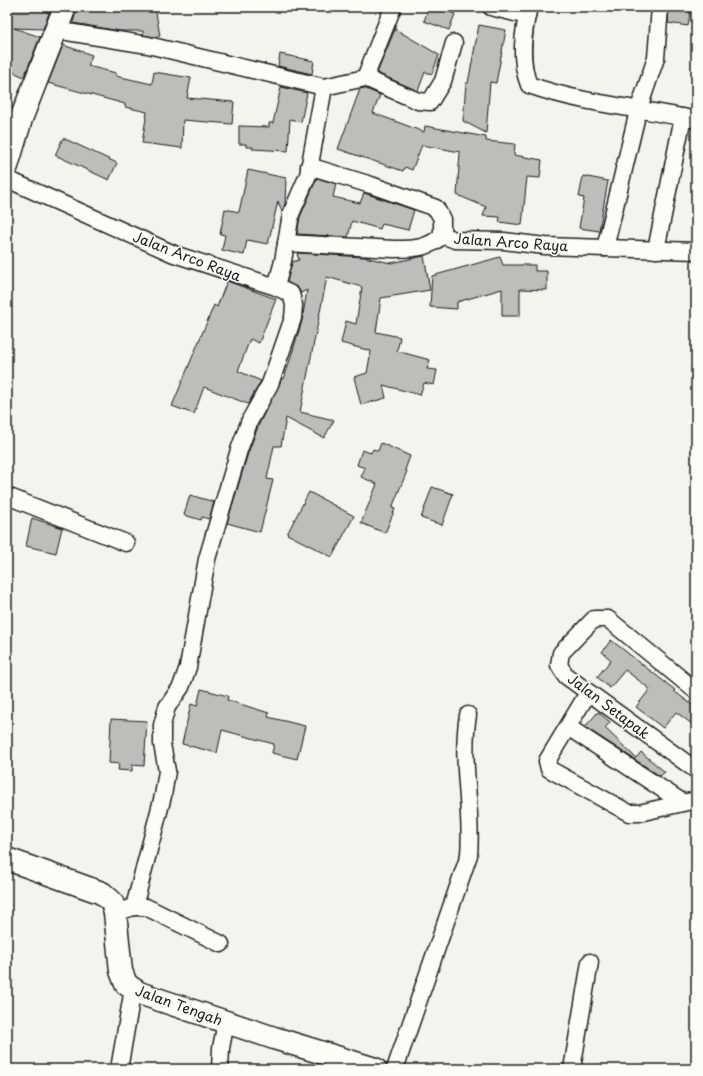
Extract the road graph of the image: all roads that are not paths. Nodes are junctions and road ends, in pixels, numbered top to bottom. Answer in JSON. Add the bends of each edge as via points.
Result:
{"nodes":[{"id":1,"x":65,"y":7,"type":"edge"},
{"id":2,"x":393,"y":7,"type":"edge"},
{"id":3,"x":491,"y":7,"type":"edge"},
{"id":4,"x":655,"y":8,"type":"edge"},
{"id":5,"x":528,"y":11,"type":"edge"},
{"id":6,"x":55,"y":30,"type":"junction"},
{"id":7,"x":454,"y":44,"type":"dead end"},
{"id":8,"x":365,"y":78,"type":"junction"},
{"id":9,"x":324,"y":87,"type":"junction"},
{"id":10,"x":638,"y":111,"type":"junction"},
{"id":11,"x":690,"y":119,"type":"edge"},
{"id":12,"x":7,"y":166,"type":"edge"},
{"id":13,"x":309,"y":166,"type":"junction"},
{"id":14,"x":7,"y":179,"type":"edge"},
{"id":15,"x":442,"y":235,"type":"junction"},
{"id":16,"x":286,"y":243,"type":"junction"},
{"id":17,"x":605,"y":248,"type":"junction"},
{"id":18,"x":656,"y":250,"type":"junction"},
{"id":19,"x":696,"y":251,"type":"edge"},
{"id":20,"x":276,"y":287,"type":"junction"},
{"id":21,"x":7,"y":496,"type":"edge"},
{"id":22,"x":126,"y":543,"type":"dead end"},
{"id":23,"x":696,"y":690,"type":"edge"},
{"id":24,"x":588,"y":693,"type":"junction"},
{"id":25,"x":468,"y":715,"type":"dead end"},
{"id":26,"x":568,"y":727,"type":"junction"},
{"id":27,"x":696,"y":770,"type":"edge"},
{"id":28,"x":689,"y":801,"type":"edge"},
{"id":29,"x":7,"y":860,"type":"edge"},
{"id":30,"x":124,"y":910,"type":"junction"},
{"id":31,"x":221,"y":944,"type":"dead end"},
{"id":32,"x":590,"y":962,"type":"dead end"},
{"id":33,"x":133,"y":989,"type":"junction"},
{"id":34,"x":226,"y":1022,"type":"junction"},
{"id":35,"x":119,"y":1069,"type":"edge"},
{"id":36,"x":220,"y":1069,"type":"edge"},
{"id":37,"x":375,"y":1069,"type":"edge"},
{"id":38,"x":395,"y":1069,"type":"edge"},
{"id":39,"x":572,"y":1069,"type":"edge"}],
"edges":[{"from":1,"to":6,"type":"main road"},
{"from":2,"to":8,"type":"street"},
{"from":3,"to":5,"type":"street"},
{"from":4,"to":10,"type":"street","via":[[656,58]]},
{"from":5,"to":10,"type":"street","via":[[523,57],[524,72],[529,85],[549,92]]},
{"from":6,"to":9,"type":"street","via":[[148,45]]},
{"from":6,"to":12,"type":"main road","via":[[21,120]]},
{"from":7,"to":8,"type":"street","via":[[443,81],[430,102],[418,101]]},
{"from":8,"to":9,"type":"street"},
{"from":9,"to":13,"type":"street"},
{"from":10,"to":11,"type":"street"},
{"from":10,"to":17,"type":"street"},
{"from":11,"to":18,"type":"street"},
{"from":13,"to":15,"type":"street","name":"Jalan Arco Raya","via":[[436,208],[442,219]]},
{"from":13,"to":16,"type":"street","via":[[308,175],[295,201]]},
{"from":14,"to":20,"type":"street","name":"Jalan Arco Raya","via":[[174,254]]},
{"from":15,"to":16,"type":"street","via":[[436,242],[411,249]]},
{"from":15,"to":17,"type":"street","name":"Jalan Arco Raya","via":[[455,240]]},
{"from":16,"to":20,"type":"street"},
{"from":17,"to":18,"type":"street","name":"Jalan Arco Raya"},
{"from":18,"to":19,"type":"street","name":"Jalan Arco Raya"},
{"from":20,"to":30,"type":"street","name":"Jalan Arco Raya","via":[[292,294],[293,318],[270,384],[250,420],[239,450],[207,559],[188,667],[181,687],[167,707],[162,725],[162,744],[167,771],[163,796]]},
{"from":21,"to":22,"type":"street"},
{"from":23,"to":24,"type":"street","name":"Jalan Setapak","via":[[608,619],[594,619],[561,653],[559,665],[566,676]]},
{"from":24,"to":26,"type":"street"},
{"from":24,"to":27,"type":"street","name":"Jalan Setapak"},
{"from":25,"to":38,"type":"street","via":[[466,755],[469,855]]},
{"from":26,"to":28,"type":"street"},
{"from":26,"to":28,"type":"street","via":[[547,761],[549,769],[630,813]]},
{"from":29,"to":30,"type":"main road","name":"Jalan Tengah","via":[[102,893]]},
{"from":30,"to":31,"type":"street","via":[[146,907]]},
{"from":30,"to":33,"type":"main road","name":"Jalan Tengah","via":[[121,971],[126,984]]},
{"from":32,"to":39,"type":"street"},
{"from":33,"to":34,"type":"main road","name":"Jalan Tengah"},
{"from":33,"to":35,"type":"street"},
{"from":34,"to":36,"type":"street"},
{"from":34,"to":37,"type":"main road","name":"Jalan Tengah"}]}
